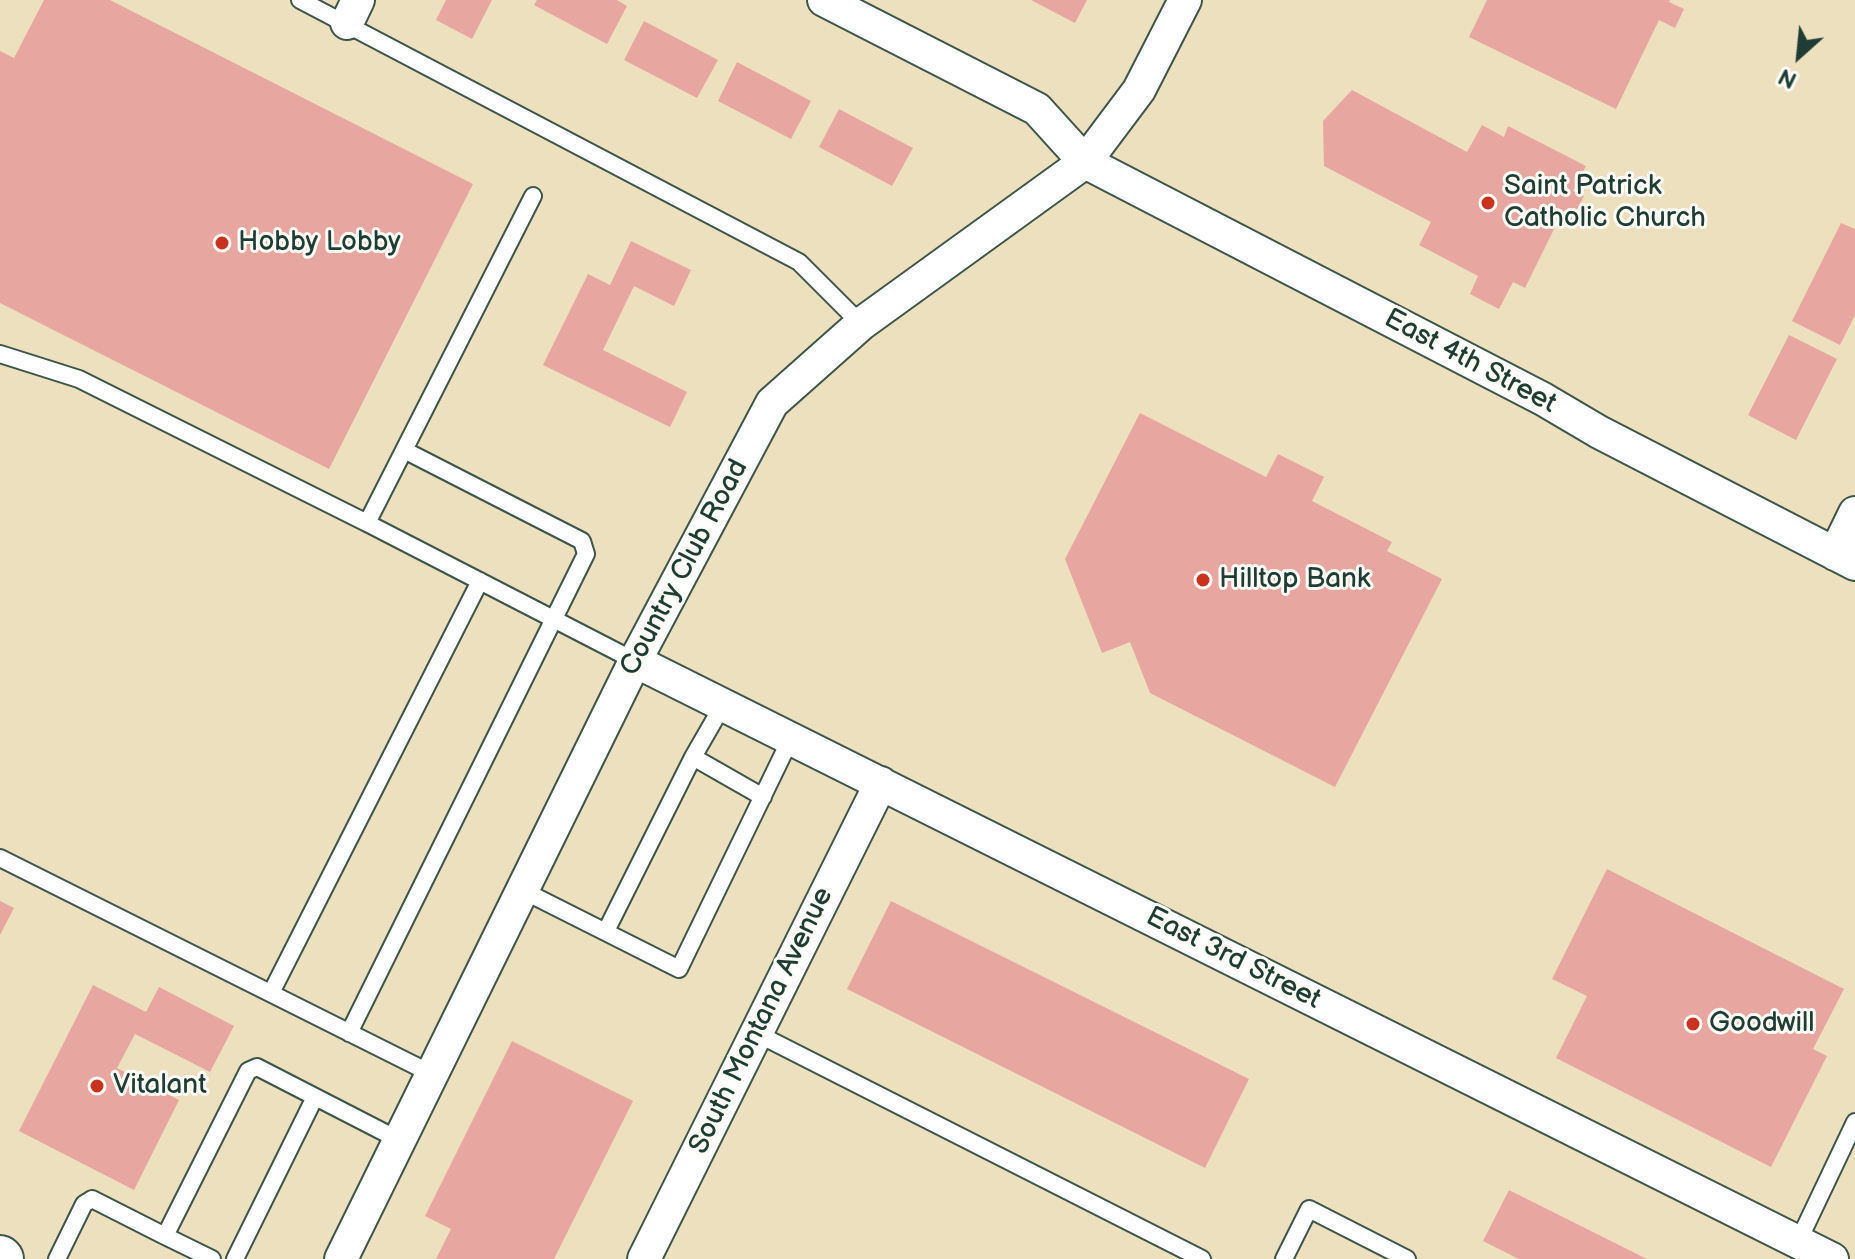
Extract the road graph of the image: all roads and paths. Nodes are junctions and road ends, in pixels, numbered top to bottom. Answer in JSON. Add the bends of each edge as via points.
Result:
{"nodes":[{"id":1,"x":300,"y":0,"type":"edge"},
{"id":2,"x":824,"y":0,"type":"edge"},
{"id":3,"x":1185,"y":0,"type":"edge"},
{"id":4,"x":352,"y":12,"type":"edge"},
{"id":5,"x":1085,"y":162,"type":"junction"},
{"id":6,"x":533,"y":196,"type":"dead end"},
{"id":7,"x":861,"y":324,"type":"junction"},
{"id":8,"x":0,"y":354,"type":"edge"},
{"id":9,"x":404,"y":450,"type":"junction"},
{"id":10,"x":1855,"y":513,"type":"edge"},
{"id":11,"x":367,"y":523,"type":"junction"},
{"id":12,"x":1845,"y":559,"type":"edge"},
{"id":13,"x":480,"y":581,"type":"junction"},
{"id":14,"x":552,"y":618,"type":"junction"},
{"id":15,"x":635,"y":661,"type":"junction"},
{"id":16,"x":723,"y":705,"type":"junction"},
{"id":17,"x":791,"y":738,"type":"junction"},
{"id":18,"x":693,"y":757,"type":"junction"},
{"id":19,"x":881,"y":783,"type":"junction"},
{"id":20,"x":763,"y":797,"type":"junction"},
{"id":21,"x":0,"y":858,"type":"edge"},
{"id":22,"x":522,"y":890,"type":"junction"},
{"id":23,"x":606,"y":931,"type":"junction"},
{"id":24,"x":271,"y":993,"type":"junction"},
{"id":25,"x":349,"y":1033,"type":"junction"},
{"id":26,"x":756,"y":1033,"type":"junction"},
{"id":27,"x":432,"y":1074,"type":"junction"},
{"id":28,"x":315,"y":1097,"type":"junction"},
{"id":29,"x":1855,"y":1122,"type":"edge"},
{"id":30,"x":399,"y":1140,"type":"junction"},
{"id":31,"x":165,"y":1236,"type":"junction"},
{"id":32,"x":1798,"y":1242,"type":"junction"},
{"id":33,"x":57,"y":1259,"type":"edge"},
{"id":34,"x":212,"y":1259,"type":"edge"},
{"id":35,"x":235,"y":1259,"type":"edge"},
{"id":36,"x":341,"y":1259,"type":"edge"},
{"id":37,"x":644,"y":1259,"type":"edge"},
{"id":38,"x":1202,"y":1259,"type":"edge"},
{"id":39,"x":1284,"y":1259,"type":"edge"},
{"id":40,"x":1407,"y":1259,"type":"edge"},
{"id":41,"x":1832,"y":1259,"type":"edge"}],
"edges":[{"from":1,"to":4,"type":"lane"},
{"from":2,"to":5,"type":"street","via":[[1037,109]]},
{"from":3,"to":5,"type":"street","name":"Country Club Road","via":[[1139,90]]},
{"from":4,"to":7,"type":"lane","via":[[799,262]]},
{"from":5,"to":7,"type":"street","name":"Country Club Road"},
{"from":5,"to":12,"type":"street","name":"East 4th Street"},
{"from":6,"to":9,"type":"lane"},
{"from":7,"to":15,"type":"street","name":"Country Club Road","via":[[772,403]]},
{"from":8,"to":11,"type":"lane","via":[[79,379]]},
{"from":9,"to":11,"type":"lane"},
{"from":9,"to":14,"type":"lane","via":[[582,541],[586,554]]},
{"from":10,"to":12,"type":"street"},
{"from":11,"to":13,"type":"lane"},
{"from":13,"to":14,"type":"lane"},
{"from":13,"to":24,"type":"lane"},
{"from":14,"to":15,"type":"lane"},
{"from":14,"to":25,"type":"lane"},
{"from":15,"to":16,"type":"street","name":"East 3rd Street"},
{"from":15,"to":22,"type":"street","name":"Country Club Road"},
{"from":16,"to":17,"type":"street","name":"East 3rd Street"},
{"from":16,"to":18,"type":"lane"},
{"from":17,"to":19,"type":"street","name":"East 3rd Street"},
{"from":17,"to":20,"type":"lane"},
{"from":18,"to":20,"type":"lane"},
{"from":18,"to":23,"type":"lane"},
{"from":19,"to":26,"type":"street","name":"South Montana Avenue"},
{"from":19,"to":32,"type":"street","name":"East 3rd Street"},
{"from":20,"to":23,"type":"lane","via":[[679,969]]},
{"from":21,"to":24,"type":"lane"},
{"from":22,"to":23,"type":"lane"},
{"from":22,"to":27,"type":"street","name":"Country Club Road"},
{"from":24,"to":25,"type":"lane"},
{"from":25,"to":27,"type":"lane"},
{"from":26,"to":37,"type":"street","name":"South Montana Avenue"},
{"from":26,"to":38,"type":"lane"},
{"from":27,"to":30,"type":"street","name":"Country Club Road"},
{"from":28,"to":30,"type":"lane"},
{"from":28,"to":31,"type":"lane","via":[[257,1067],[248,1071]]},
{"from":28,"to":35,"type":"lane"},
{"from":29,"to":32,"type":"lane"},
{"from":30,"to":36,"type":"street","name":"Country Club Road"},
{"from":31,"to":33,"type":"lane","via":[[92,1199],[84,1204]]},
{"from":31,"to":34,"type":"lane"},
{"from":32,"to":41,"type":"street","name":"East 3rd Street"},
{"from":39,"to":40,"type":"lane","via":[[1309,1209]]}]}
